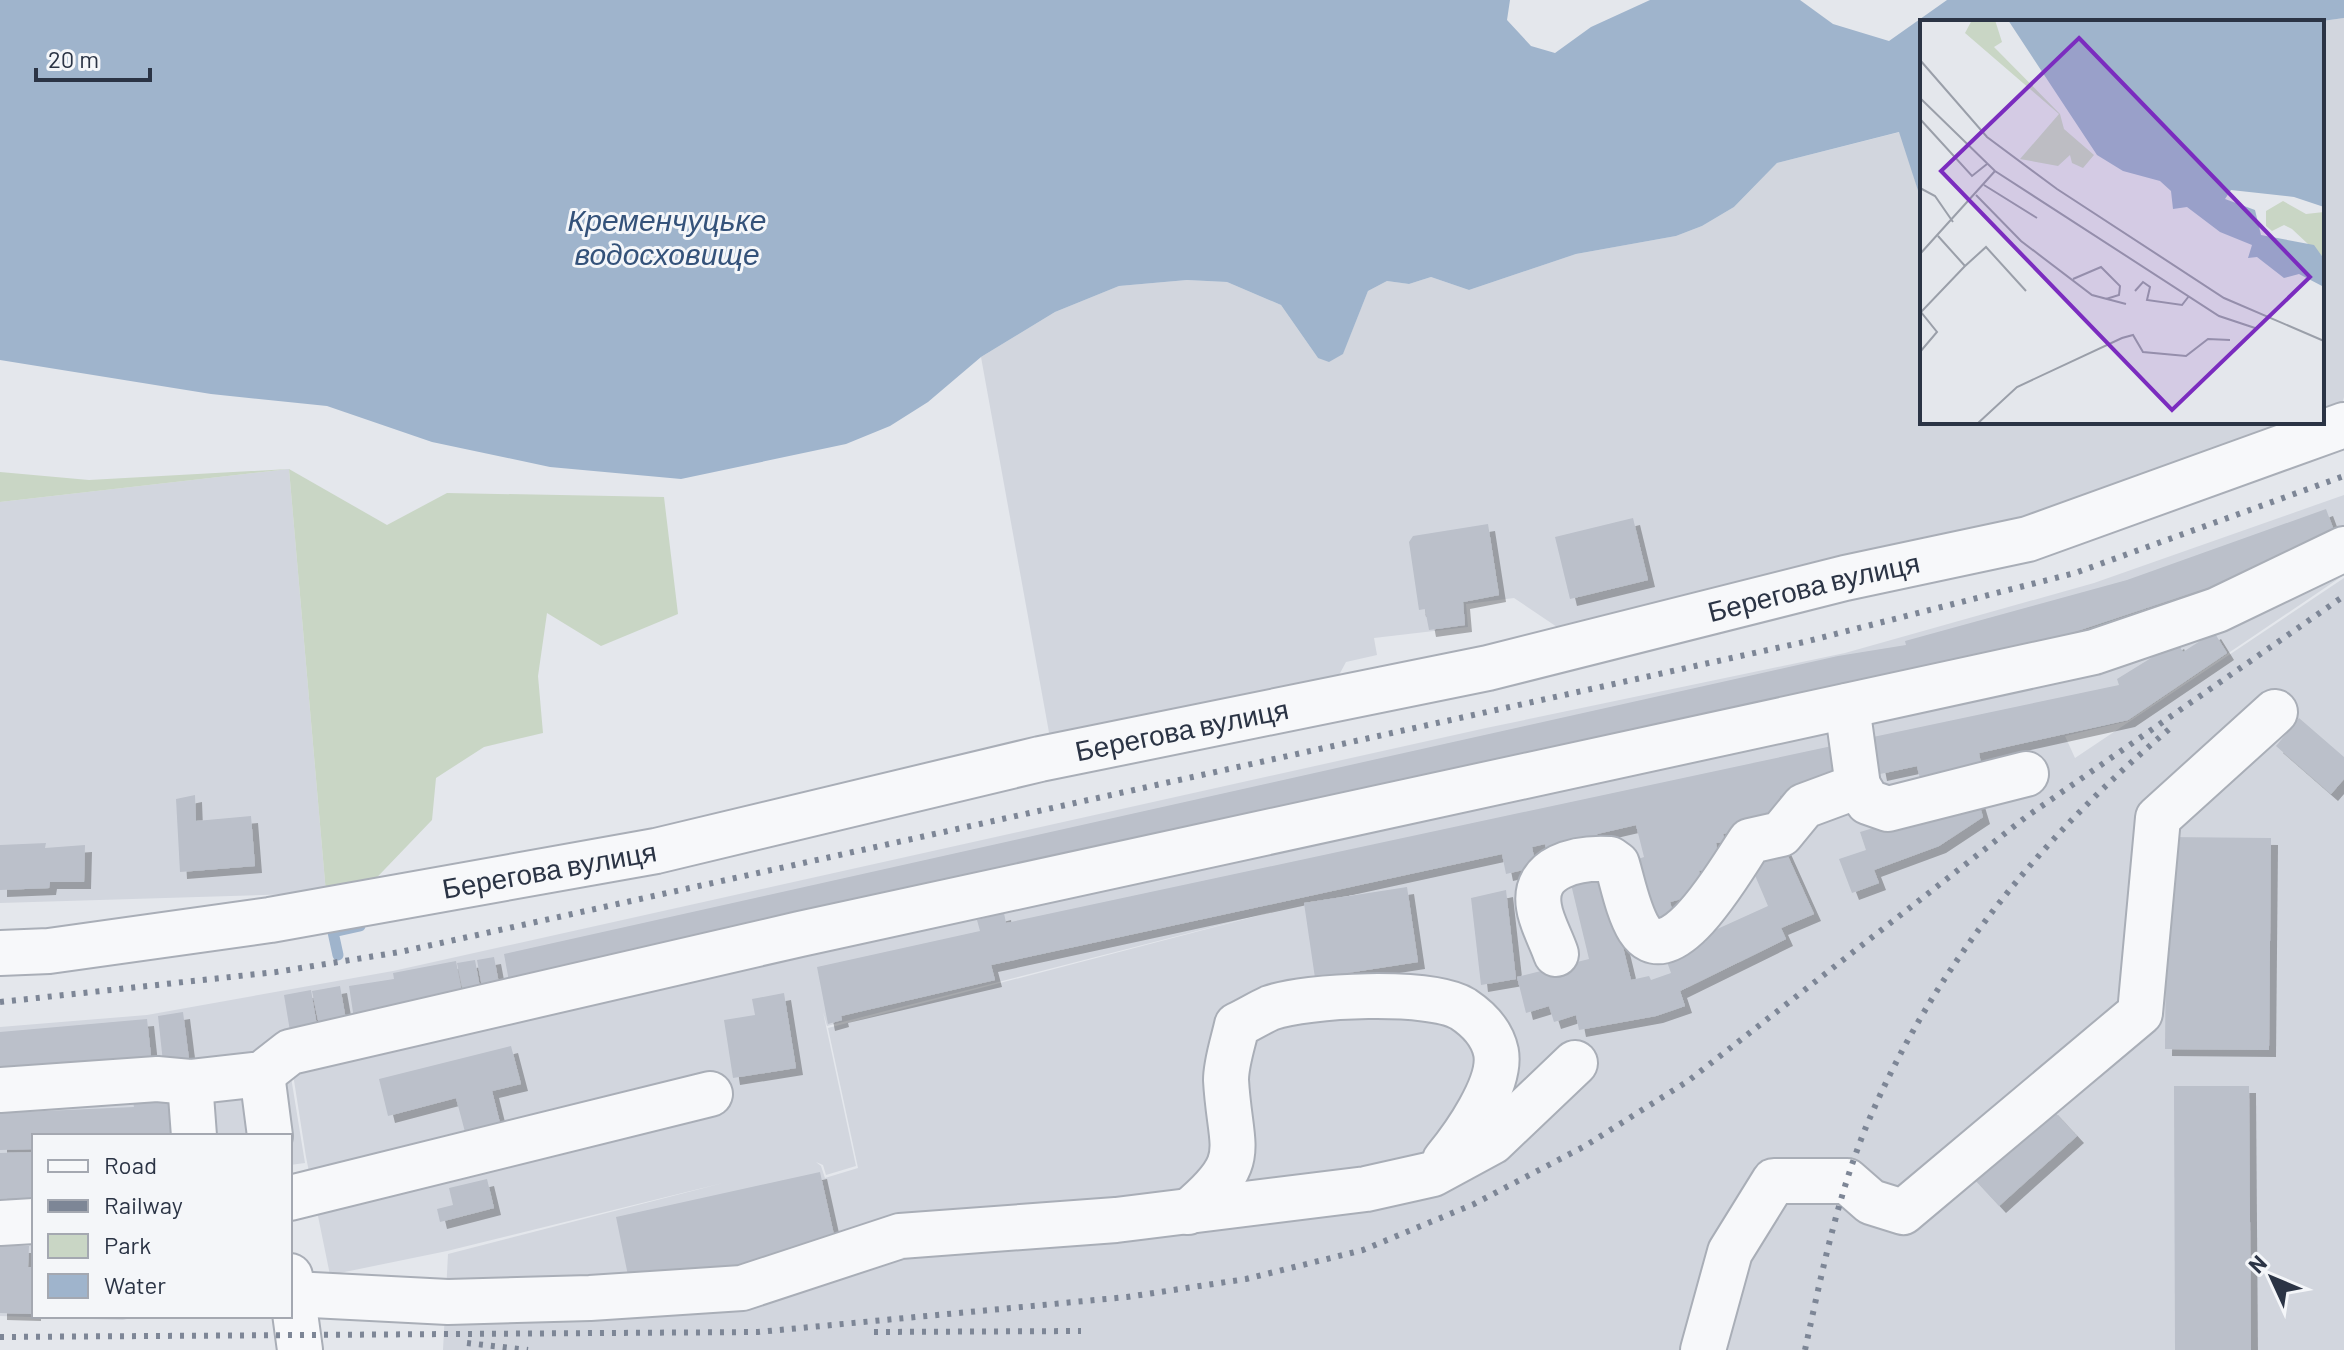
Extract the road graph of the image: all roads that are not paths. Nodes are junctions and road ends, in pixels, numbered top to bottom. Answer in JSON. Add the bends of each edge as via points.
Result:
{"nodes":[{"id":1,"x":2344,"y":425,"type":"edge"},
{"id":2,"x":2344,"y":549,"type":"edge"},
{"id":3,"x":1847,"y":706,"type":"junction"},
{"id":4,"x":2275,"y":712,"type":"dead end"},
{"id":5,"x":2026,"y":774,"type":"dead end"},
{"id":6,"x":1858,"y":786,"type":"junction"},
{"id":7,"x":0,"y":953,"type":"edge"},
{"id":8,"x":1556,"y":954,"type":"dead end"},
{"id":9,"x":1575,"y":1063,"type":"dead end"},
{"id":10,"x":262,"y":1074,"type":"junction"},
{"id":11,"x":190,"y":1082,"type":"junction"},
{"id":12,"x":0,"y":1090,"type":"edge"},
{"id":13,"x":710,"y":1094,"type":"dead end"},
{"id":14,"x":194,"y":1134,"type":"edge"},
{"id":15,"x":270,"y":1134,"type":"edge"},
{"id":16,"x":1433,"y":1174,"type":"junction"},
{"id":17,"x":292,"y":1198,"type":"edge"},
{"id":18,"x":1188,"y":1212,"type":"junction"},
{"id":19,"x":32,"y":1221,"type":"edge"},
{"id":20,"x":0,"y":1223,"type":"edge"},
{"id":21,"x":292,"y":1285,"type":"edge"},
{"id":22,"x":292,"y":1292,"type":"edge"},
{"id":23,"x":300,"y":1350,"type":"edge"},
{"id":24,"x":1703,"y":1350,"type":"edge"}],
"edges":[{"from":1,"to":7,"type":"street","name":"Берегова вулиця","via":[[2028,539],[1845,578],[1488,668],[1040,759],[656,851],[270,920]]},
{"from":2,"to":3,"type":"street","via":[[2217,610],[2094,652]]},
{"from":3,"to":6,"type":"street"},
{"from":3,"to":10,"type":"street","via":[[445,1016],[284,1054]]},
{"from":4,"to":24,"type":"street","via":[[2158,818],[2140,1013],[1903,1212],[1871,1202],[1847,1181],[1774,1181],[1730,1252]]},
{"from":5,"to":6,"type":"street","via":[[1888,809],[1868,802]]},
{"from":6,"to":8,"type":"street","via":[[1804,806],[1781,834],[1750,841],[1691,926],[1664,941],[1640,931],[1617,864],[1610,859],[1551,870],[1538,888],[1538,900]]},
{"from":9,"to":16,"type":"street","via":[[1492,1142]]},
{"from":10,"to":11,"type":"street"},
{"from":10,"to":15,"type":"street"},
{"from":11,"to":12,"type":"street","via":[[157,1079]]},
{"from":11,"to":14,"type":"street"},
{"from":13,"to":17,"type":"street"},
{"from":16,"to":18,"type":"street","via":[[1366,1189]]},
{"from":16,"to":18,"type":"street","via":[[1470,1129],[1488,1092],[1497,1053],[1486,1027],[1461,1007],[1398,996],[1330,997],[1271,1008],[1237,1025],[1226,1076],[1234,1158],[1224,1177]]},
{"from":18,"to":21,"type":"street","via":[[900,1236],[742,1288],[448,1302]]},
{"from":19,"to":20,"type":"street"},
{"from":22,"to":23,"type":"street"}]}
